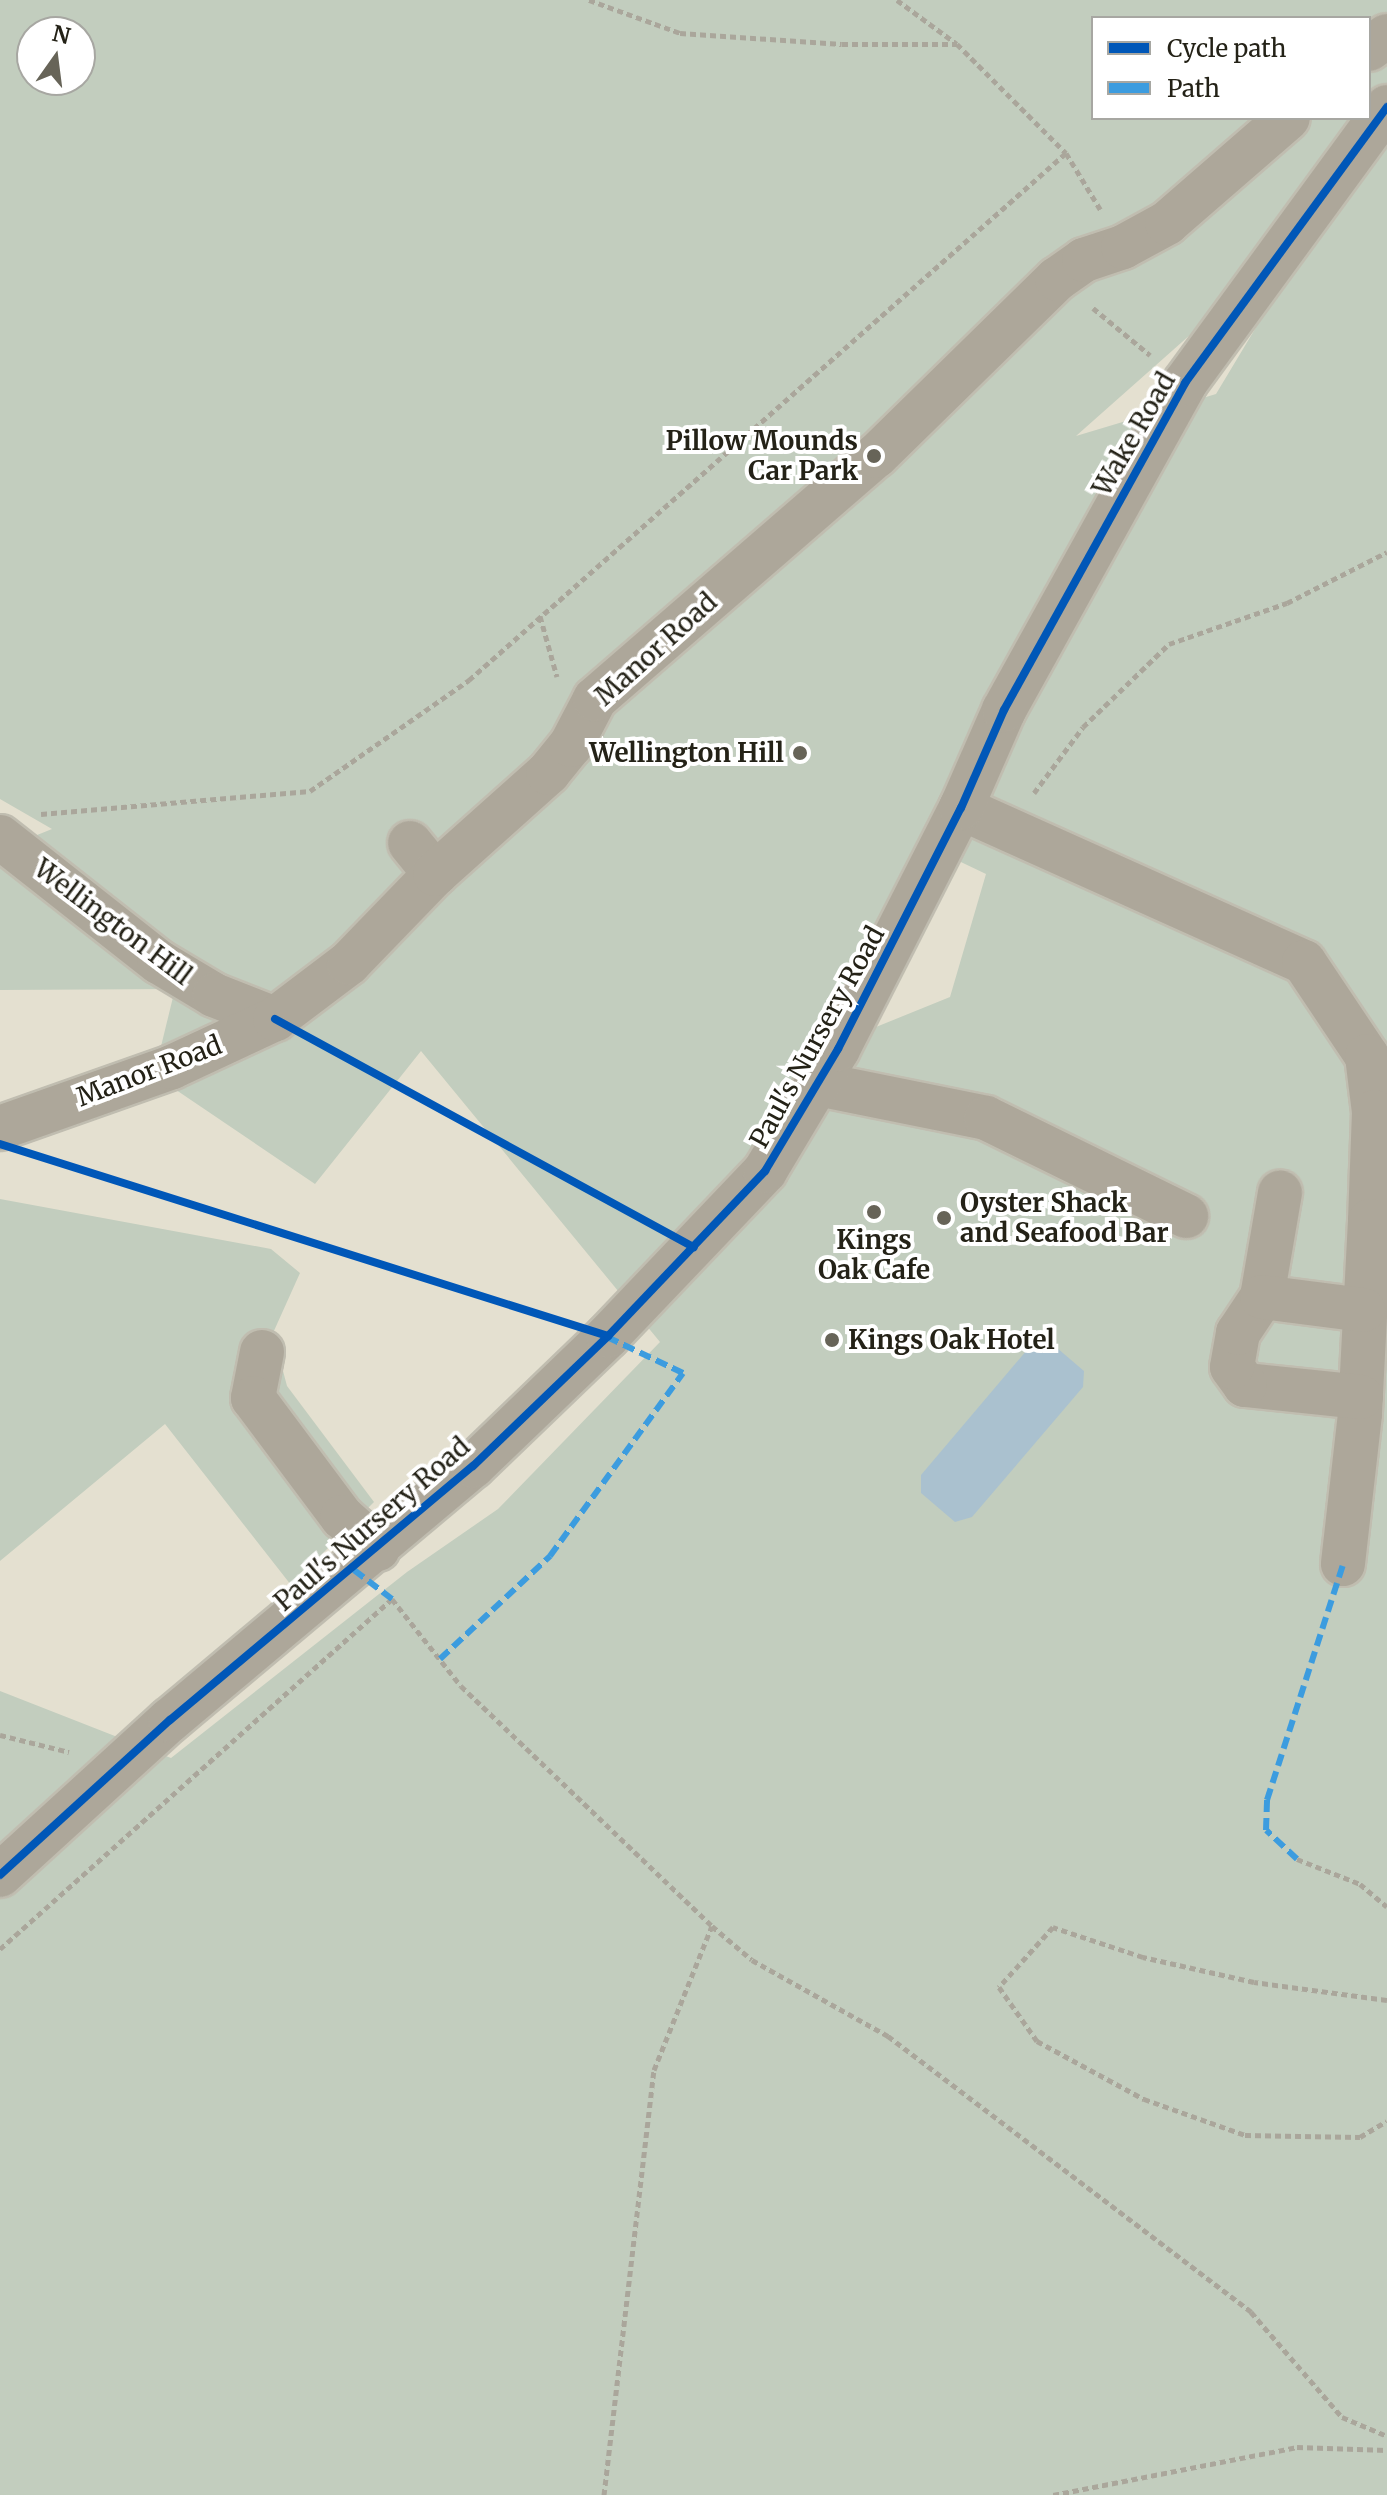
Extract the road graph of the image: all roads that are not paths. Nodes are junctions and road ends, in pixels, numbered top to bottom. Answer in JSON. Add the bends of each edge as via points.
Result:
{"nodes":[{"id":1,"x":1387,"y":107,"type":"edge"},
{"id":2,"x":1286,"y":120,"type":"edge"},
{"id":3,"x":961,"y":808,"type":"junction"},
{"id":4,"x":13,"y":826,"type":"edge"},
{"id":5,"x":275,"y":1019,"type":"junction"},
{"id":6,"x":818,"y":1084,"type":"junction"},
{"id":7,"x":0,"y":1128,"type":"edge"},
{"id":8,"x":1280,"y":1193,"type":"dead end"},
{"id":9,"x":1186,"y":1216,"type":"dead end"},
{"id":10,"x":1262,"y":1297,"type":"junction"},
{"id":11,"x":1363,"y":1310,"type":"junction"},
{"id":12,"x":262,"y":1352,"type":"dead end"},
{"id":13,"x":1361,"y":1397,"type":"junction"},
{"id":14,"x":378,"y":1549,"type":"junction"},
{"id":15,"x":1343,"y":1564,"type":"dead end"},
{"id":16,"x":0,"y":1875,"type":"edge"}],
"edges":[{"from":1,"to":3,"type":"street","name":"Wake Road","via":[[1185,383],[1004,710]]},
{"from":2,"to":5,"type":"street","name":"Manor Road","via":[[1167,223],[1123,247],[1084,260],[1057,279],[876,456],[595,699],[571,745],[548,773],[423,858],[349,963]]},
{"from":3,"to":6,"type":"street","name":"Paul's Nursery Road"},
{"from":3,"to":11,"type":"street","via":[[1304,962],[1367,1056],[1374,1112]]},
{"from":4,"to":5,"type":"street","name":"Wellington Hill","via":[[159,962],[214,995]]},
{"from":5,"to":7,"type":"street","name":"Manor Road","via":[[172,1067]]},
{"from":6,"to":9,"type":"street","via":[[986,1118]]},
{"from":6,"to":14,"type":"street","name":"Paul's Nursery Road","via":[[765,1171],[672,1271],[473,1466]]},
{"from":8,"to":10,"type":"street"},
{"from":10,"to":11,"type":"street"},
{"from":10,"to":13,"type":"street","via":[[1238,1333],[1232,1367],[1245,1385]]},
{"from":11,"to":13,"type":"street"},
{"from":12,"to":14,"type":"street","via":[[253,1398],[342,1517]]},
{"from":13,"to":15,"type":"street"},
{"from":14,"to":16,"type":"street","name":"Paul's Nursery Road","via":[[127,1760]]}]}
